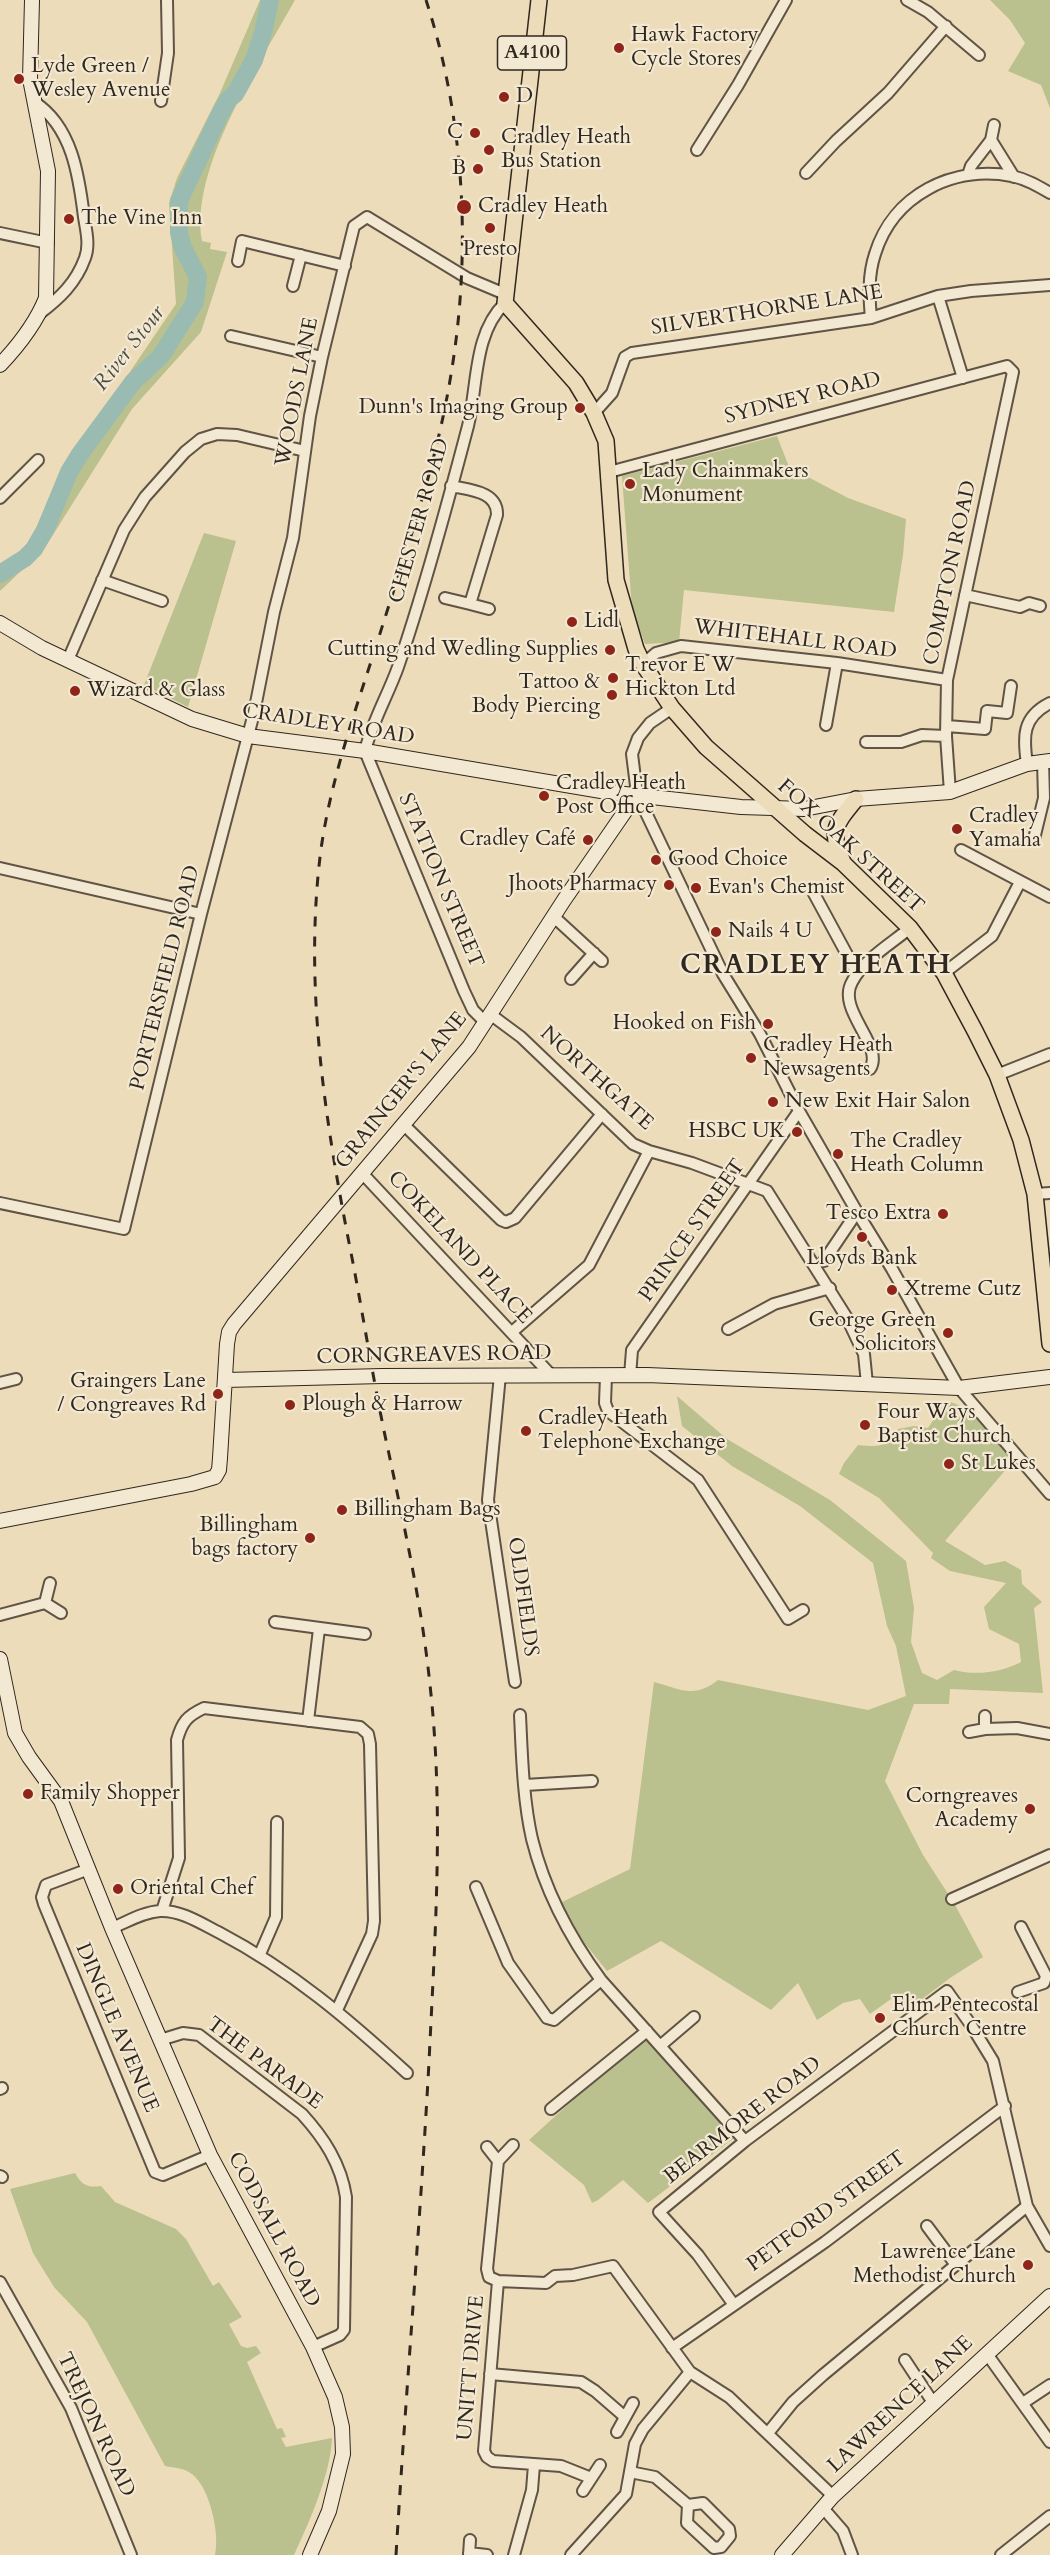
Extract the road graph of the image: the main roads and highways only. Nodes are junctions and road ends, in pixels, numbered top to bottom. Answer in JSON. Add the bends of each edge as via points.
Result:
{"nodes":[{"id":1,"x":539,"y":0,"type":"edge"},
{"id":2,"x":856,"y":799,"type":"road end"},
{"id":3,"x":843,"y":863,"type":"junction"},
{"id":4,"x":1042,"y":1193,"type":"edge"},
{"id":5,"x":1050,"y":1344,"type":"edge"}],
"edges":[{"from":1,"to":3,"type":"main road","name":"FOX OAK STREET","number":"A4100","via":[[505,298],[576,383],[606,441],[616,580],[643,664],[672,708],[706,747]]},
{"from":2,"to":3,"type":"main road","via":[[834,832]]},
{"from":3,"to":4,"type":"main road","name":"FOX OAK STREET","via":[[910,928],[944,973],[998,1075]]},
{"from":4,"to":5,"type":"main road","name":"FOX OAK STREET"}]}
